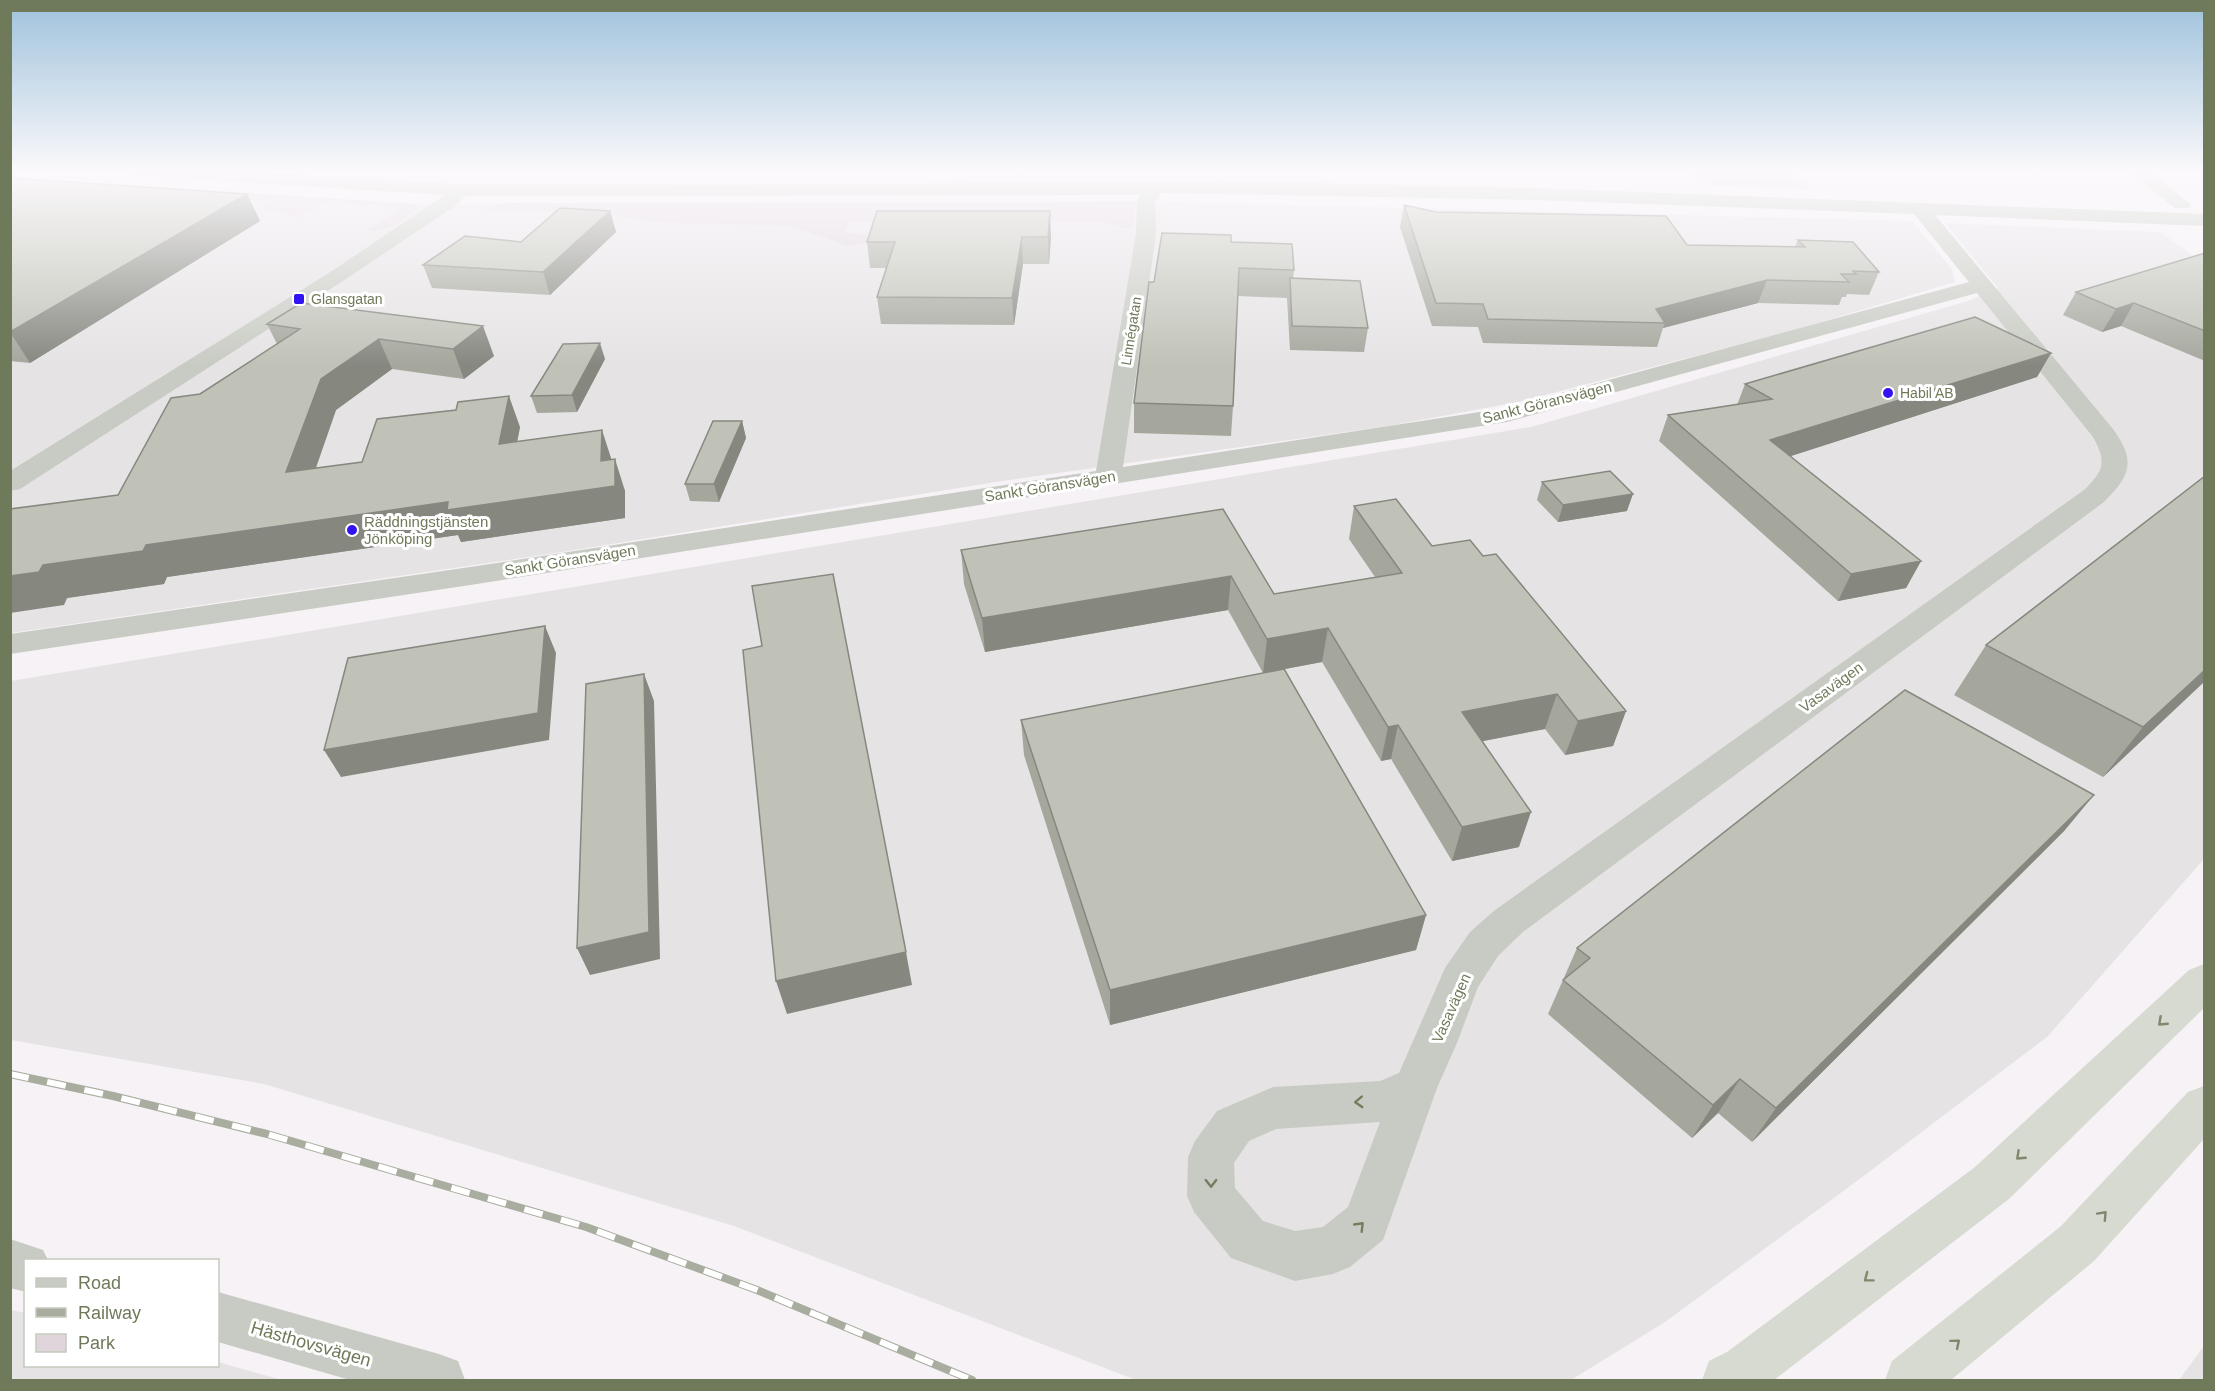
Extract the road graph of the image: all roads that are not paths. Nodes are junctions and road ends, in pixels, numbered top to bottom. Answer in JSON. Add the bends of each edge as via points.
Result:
{"nodes":[{"id":1,"x":397,"y":236,"type":"edge"},
{"id":2,"x":1146,"y":236,"type":"edge"},
{"id":3,"x":1941,"y":236,"type":"edge"},
{"id":4,"x":1982,"y":285,"type":"junction"},
{"id":5,"x":1108,"y":477,"type":"junction"},
{"id":6,"x":10,"y":483,"type":"edge"},
{"id":7,"x":10,"y":644,"type":"edge"},
{"id":8,"x":2205,"y":982,"type":"edge"},
{"id":9,"x":1415,"y":1087,"type":"junction"},
{"id":10,"x":2205,"y":1107,"type":"edge"},
{"id":11,"x":219,"y":1317,"type":"edge"},
{"id":12,"x":439,"y":1380,"type":"edge"},
{"id":13,"x":1728,"y":1380,"type":"edge"},
{"id":14,"x":1911,"y":1380,"type":"edge"}],
"edges":[{"from":1,"to":6,"type":"street"},
{"from":2,"to":5,"type":"street","name":"Linnégatan"},
{"from":3,"to":4,"type":"street"},
{"from":4,"to":5,"type":"street","name":"Sankt Göransvägen","via":[[1507,415]]},
{"from":4,"to":9,"type":"street","name":"Vasavägen","via":[[2115,450],[2117,467],[2111,480],[1509,921],[1484,944],[1460,980]]},
{"from":5,"to":7,"type":"street","name":"Sankt Göransvägen"},
{"from":8,"to":13,"type":"highway","one_way":true,"via":[[1992,1184]]},
{"from":9,"to":9,"type":"street","name":"Vasavägen","one_way":true,"via":[[1381,1101],[1273,1108],[1233,1126],[1210,1157],[1211,1196],[1248,1241],[1295,1256],[1333,1250],[1366,1223]]},
{"from":14,"to":10,"type":"highway","one_way":true,"via":[[2077,1244]]},
{"from":11,"to":12,"type":"street","name":"Hästhovsvägen"}]}
